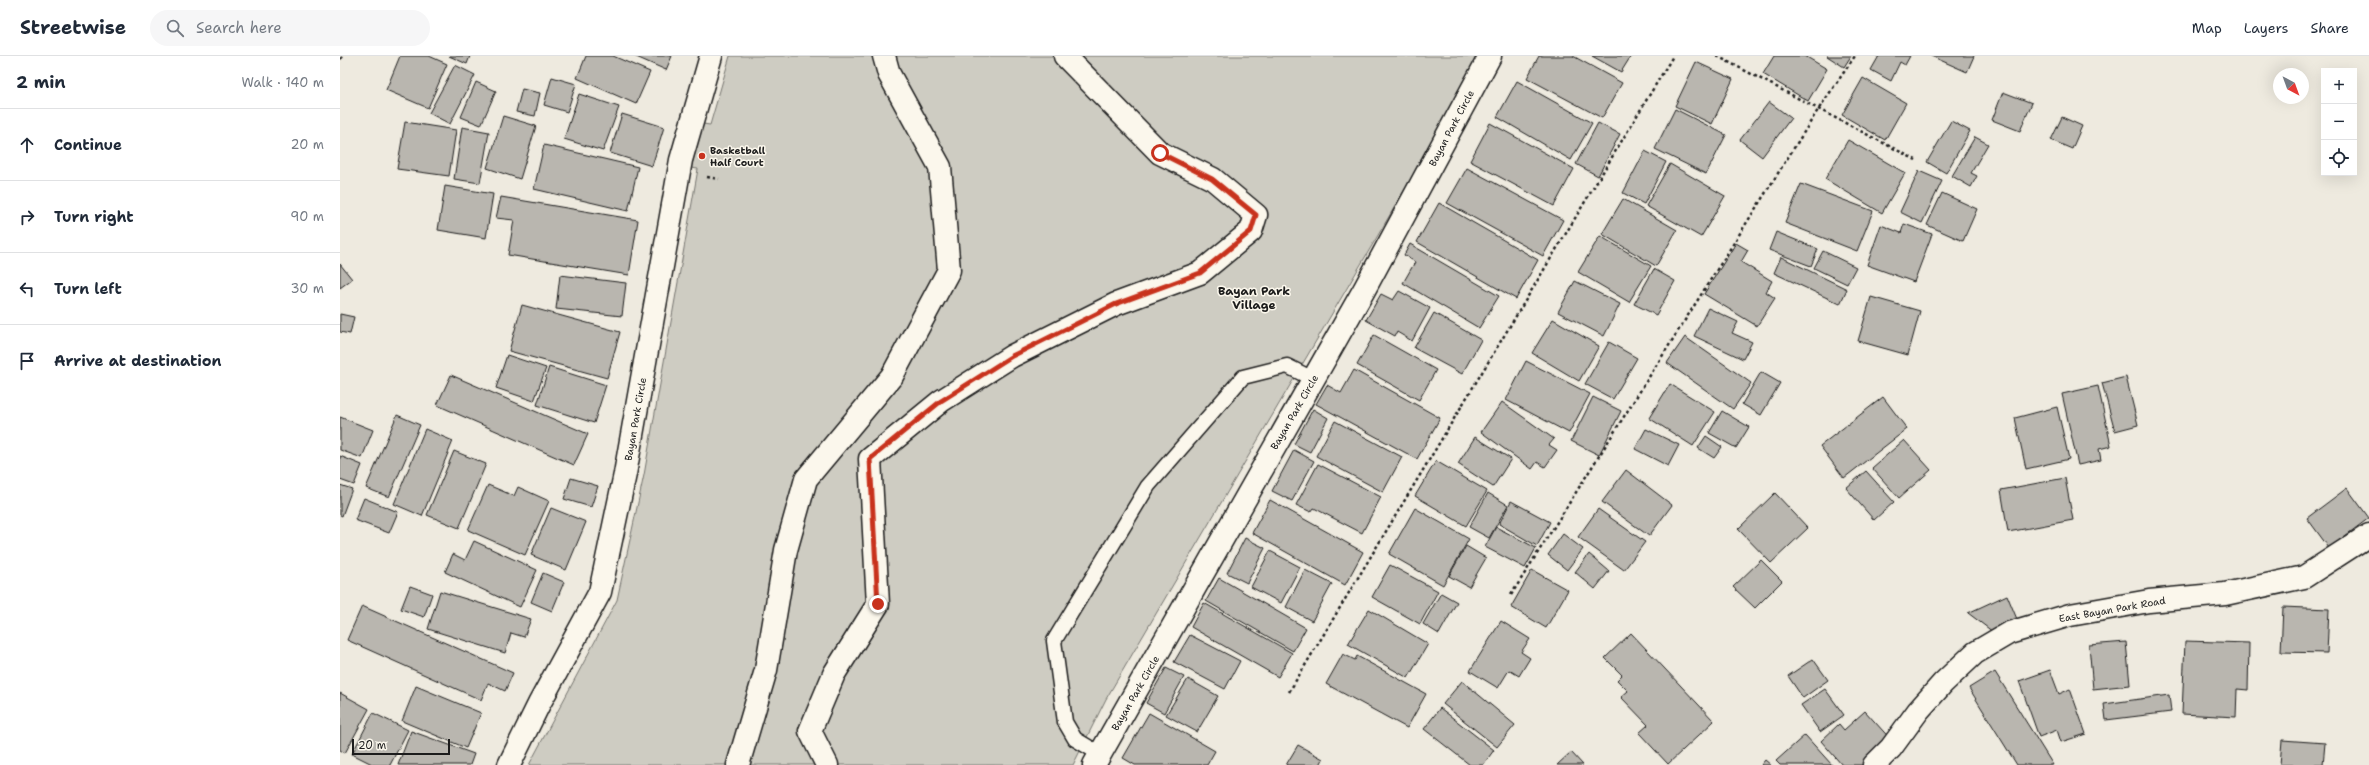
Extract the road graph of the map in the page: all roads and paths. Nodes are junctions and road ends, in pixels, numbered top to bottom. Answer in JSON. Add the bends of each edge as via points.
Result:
{"nodes":[{"id":1,"x":344,"y":56,"type":"edge"},
{"id":2,"x":711,"y":56,"type":"edge"},
{"id":3,"x":884,"y":56,"type":"edge"},
{"id":4,"x":1065,"y":56,"type":"edge"},
{"id":5,"x":1490,"y":56,"type":"edge"},
{"id":6,"x":1673,"y":56,"type":"edge"},
{"id":7,"x":1716,"y":56,"type":"edge"},
{"id":8,"x":1855,"y":56,"type":"edge"},
{"id":9,"x":340,"y":59,"type":"edge"},
{"id":10,"x":1818,"y":110,"type":"junction"},
{"id":11,"x":1916,"y":160,"type":"dead end"},
{"id":12,"x":1313,"y":379,"type":"junction"},
{"id":13,"x":2369,"y":535,"type":"edge"},
{"id":14,"x":1511,"y":595,"type":"dead end"},
{"id":15,"x":1289,"y":692,"type":"dead end"},
{"id":16,"x":1097,"y":760,"type":"edge"},
{"id":17,"x":512,"y":763,"type":"edge"},
{"id":18,"x":738,"y":765,"type":"edge"},
{"id":19,"x":827,"y":765,"type":"edge"},
{"id":20,"x":1874,"y":765,"type":"edge"}],
"edges":[{"from":1,"to":9,"type":"path"},
{"from":2,"to":17,"type":"street","name":"Bayan Park Circle","via":[[682,160],[625,474],[600,592],[539,704]]},
{"from":3,"to":18,"type":"street","via":[[890,74],[940,167],[949,270],[892,376],[806,479],[786,550],[766,670]]},
{"from":4,"to":19,"type":"street","via":[[1160,153],[1212,179],[1256,215],[1251,231],[1200,273],[1116,304],[1012,356],[941,401],[870,459],[878,604],[834,674],[810,731]]},
{"from":5,"to":12,"type":"street","name":"Bayan Park Circle"},
{"from":6,"to":15,"type":"path"},
{"from":7,"to":10,"type":"path"},
{"from":8,"to":10,"type":"path"},
{"from":10,"to":11,"type":"path"},
{"from":10,"to":14,"type":"path"},
{"from":12,"to":16,"type":"street","name":"Bayan Park Circle"},
{"from":12,"to":16,"type":"lane","via":[[1287,366],[1243,377],[1148,486],[1054,642],[1064,722],[1075,740]]},
{"from":13,"to":20,"type":"street","name":"East Bayan Park Road","via":[[2304,577],[2225,594],[2148,601],[2070,615],[2009,633],[1975,653],[1943,683],[1918,711],[1891,748]]}]}
